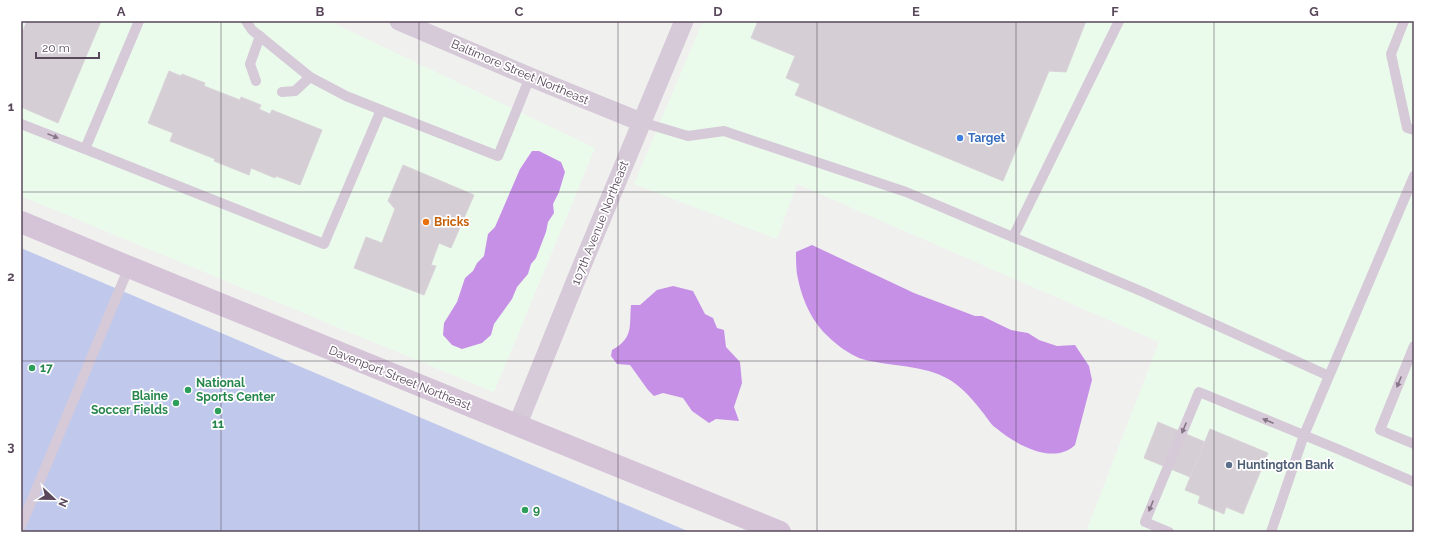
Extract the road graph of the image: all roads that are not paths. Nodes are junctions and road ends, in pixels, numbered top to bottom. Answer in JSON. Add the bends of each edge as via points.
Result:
{"nodes":[{"id":1,"x":139,"y":21,"type":"edge"},
{"id":2,"x":246,"y":21,"type":"edge"},
{"id":3,"x":399,"y":21,"type":"edge"},
{"id":4,"x":684,"y":21,"type":"edge"},
{"id":5,"x":1119,"y":21,"type":"edge"},
{"id":6,"x":1404,"y":21,"type":"edge"},
{"id":7,"x":260,"y":36,"type":"junction"},
{"id":8,"x":310,"y":77,"type":"junction"},
{"id":9,"x":530,"y":77,"type":"junction"},
{"id":10,"x":256,"y":81,"type":"dead end"},
{"id":11,"x":282,"y":92,"type":"dead end"},
{"id":12,"x":381,"y":110,"type":"junction"},
{"id":13,"x":641,"y":122,"type":"junction"},
{"id":14,"x":21,"y":124,"type":"edge"},
{"id":15,"x":1414,"y":130,"type":"edge"},
{"id":16,"x":85,"y":149,"type":"junction"},
{"id":17,"x":1414,"y":176,"type":"edge"},
{"id":18,"x":21,"y":222,"type":"edge"},
{"id":19,"x":1013,"y":237,"type":"junction"},
{"id":20,"x":129,"y":267,"type":"junction"},
{"id":21,"x":1414,"y":346,"type":"edge"},
{"id":22,"x":1329,"y":376,"type":"junction"},
{"id":23,"x":517,"y":426,"type":"junction"},
{"id":24,"x":1304,"y":436,"type":"junction"},
{"id":25,"x":1414,"y":444,"type":"edge"},
{"id":26,"x":1414,"y":482,"type":"edge"},
{"id":27,"x":21,"y":526,"type":"edge"},
{"id":28,"x":780,"y":532,"type":"edge"},
{"id":29,"x":1168,"y":532,"type":"edge"},
{"id":30,"x":1271,"y":532,"type":"edge"}],
"edges":[{"from":1,"to":16,"type":"lane"},
{"from":2,"to":7,"type":"lane"},
{"from":3,"to":9,"type":"street","name":"Baltimore Street Northeast"},
{"from":4,"to":13,"type":"street","name":"107th Avenue Northeast"},
{"from":5,"to":19,"type":"lane"},
{"from":6,"to":15,"type":"lane","via":[[1390,54],[1407,128]]},
{"from":7,"to":8,"type":"lane"},
{"from":7,"to":10,"type":"lane","via":[[250,64]]},
{"from":8,"to":11,"type":"lane","via":[[295,91]]},
{"from":8,"to":12,"type":"lane","via":[[346,96]]},
{"from":9,"to":12,"type":"lane","via":[[498,156]]},
{"from":9,"to":13,"type":"street","name":"Baltimore Street Northeast"},
{"from":12,"to":16,"type":"lane","via":[[324,244]]},
{"from":13,"to":19,"type":"lane","via":[[688,136],[724,131],[906,192]]},
{"from":13,"to":23,"type":"street","name":"107th Avenue Northeast"},
{"from":14,"to":16,"type":"lane","one_way":true},
{"from":17,"to":22,"type":"lane"},
{"from":18,"to":20,"type":"street","name":"Davenport Street Northeast"},
{"from":19,"to":22,"type":"lane"},
{"from":20,"to":23,"type":"street","name":"Davenport Street Northeast"},
{"from":20,"to":27,"type":"lane"},
{"from":21,"to":25,"type":"lane","one_way":true,"via":[[1380,430]]},
{"from":22,"to":24,"type":"lane"},
{"from":23,"to":28,"type":"street","name":"Davenport Street Northeast"},
{"from":24,"to":26,"type":"lane"},
{"from":24,"to":29,"type":"lane","one_way":true,"via":[[1199,392],[1145,522]]},
{"from":24,"to":30,"type":"lane"}]}
